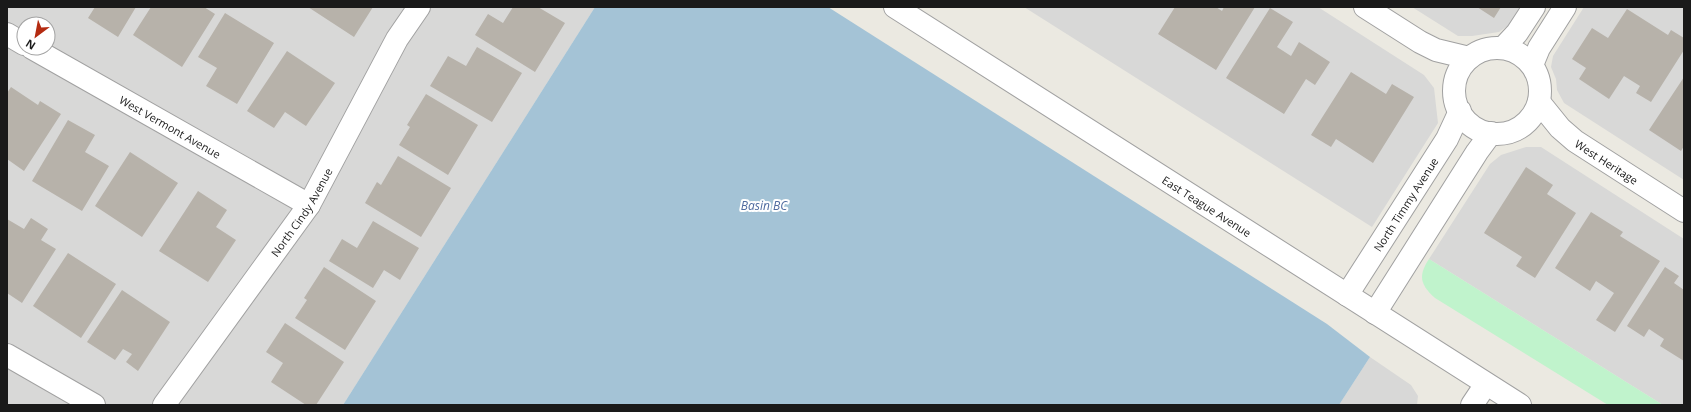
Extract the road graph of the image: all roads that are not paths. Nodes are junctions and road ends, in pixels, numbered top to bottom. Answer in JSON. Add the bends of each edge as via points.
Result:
{"nodes":[{"id":1,"x":419,"y":7,"type":"edge"},
{"id":2,"x":895,"y":7,"type":"edge"},
{"id":3,"x":1364,"y":7,"type":"edge"},
{"id":4,"x":1534,"y":7,"type":"edge"},
{"id":5,"x":1565,"y":7,"type":"edge"},
{"id":6,"x":7,"y":34,"type":"edge"},
{"id":7,"x":16,"y":39,"type":"edge"},
{"id":8,"x":1420,"y":42,"type":"junction"},
{"id":9,"x":1502,"y":48,"type":"junction"},
{"id":10,"x":46,"y":56,"type":"edge"},
{"id":11,"x":1469,"y":58,"type":"junction"},
{"id":12,"x":1532,"y":65,"type":"junction"},
{"id":13,"x":1455,"y":82,"type":"junction"},
{"id":14,"x":1539,"y":102,"type":"junction"},
{"id":15,"x":1460,"y":111,"type":"junction"},
{"id":16,"x":1521,"y":127,"type":"junction"},
{"id":17,"x":1491,"y":133,"type":"junction"},
{"id":18,"x":1574,"y":141,"type":"junction"},
{"id":19,"x":309,"y":205,"type":"junction"},
{"id":20,"x":1684,"y":211,"type":"edge"},
{"id":21,"x":1347,"y":295,"type":"junction"},
{"id":22,"x":1375,"y":313,"type":"junction"},
{"id":23,"x":7,"y":355,"type":"edge"},
{"id":24,"x":1486,"y":384,"type":"junction"},
{"id":25,"x":94,"y":405,"type":"edge"},
{"id":26,"x":164,"y":405,"type":"edge"},
{"id":27,"x":1472,"y":405,"type":"edge"},
{"id":28,"x":1520,"y":405,"type":"edge"}],
"edges":[{"from":1,"to":19,"type":"street","name":"North Cindy Avenue","via":[[397,39]]},
{"from":2,"to":21,"type":"street","name":"East Teague Avenue"},
{"from":3,"to":8,"type":"street"},
{"from":4,"to":9,"type":"street","via":[[1517,33]]},
{"from":5,"to":12,"type":"street","via":[[1539,48]]},
{"from":6,"to":7,"type":"street"},
{"from":8,"to":11,"type":"street","via":[[1436,50]]},
{"from":8,"to":13,"type":"street"},
{"from":9,"to":11,"type":"street","via":[[1491,48]]},
{"from":9,"to":12,"type":"street","via":[[1514,51]]},
{"from":10,"to":19,"type":"street","name":"West Vermont Avenue"},
{"from":11,"to":13,"type":"street","via":[[1460,69]]},
{"from":12,"to":14,"type":"street","via":[[1538,77]]},
{"from":13,"to":15,"type":"street","via":[[1454,92]]},
{"from":14,"to":16,"type":"street","via":[[1529,120]]},
{"from":14,"to":18,"type":"street","name":"West Heritage","via":[[1554,122]]},
{"from":15,"to":17,"type":"street","via":[[1468,122]]},
{"from":15,"to":21,"type":"street","name":"North Timmy Avenue","via":[[1447,139]]},
{"from":16,"to":17,"type":"street"},
{"from":16,"to":18,"type":"street","via":[[1552,133]]},
{"from":17,"to":22,"type":"street"},
{"from":18,"to":20,"type":"street","name":"West Heritage"},
{"from":19,"to":26,"type":"street","name":"North Cindy Avenue"},
{"from":21,"to":22,"type":"street","name":"East Teague Avenue"},
{"from":22,"to":24,"type":"street","name":"East Teague Avenue"},
{"from":23,"to":25,"type":"street"},
{"from":24,"to":27,"type":"street"},
{"from":24,"to":28,"type":"street","name":"East Teague Avenue"}]}
